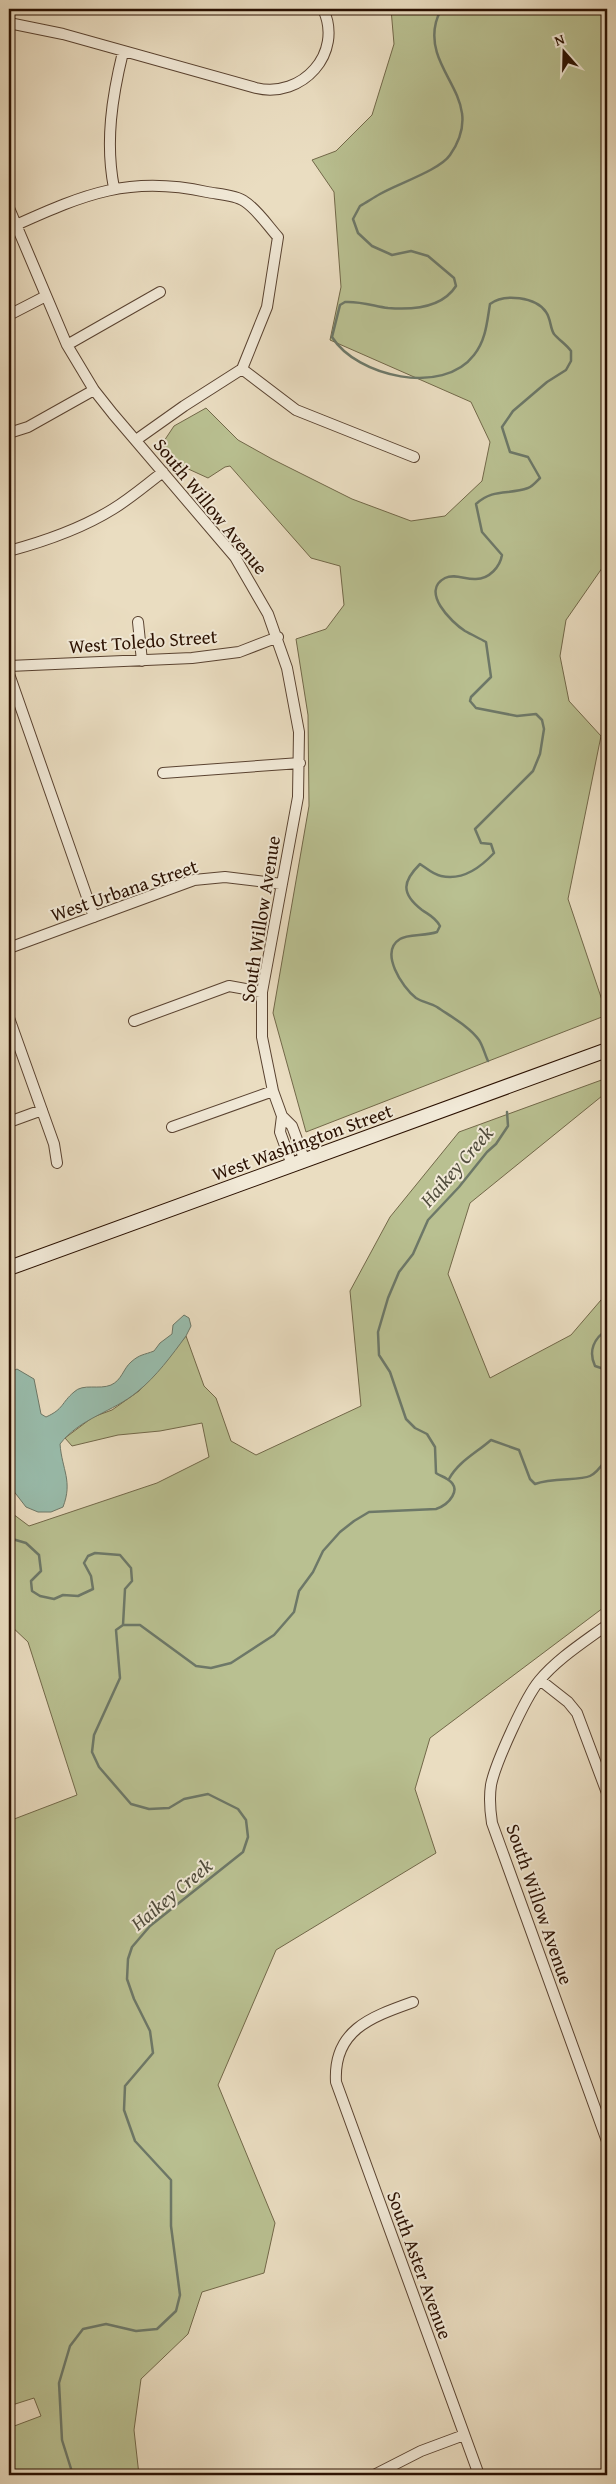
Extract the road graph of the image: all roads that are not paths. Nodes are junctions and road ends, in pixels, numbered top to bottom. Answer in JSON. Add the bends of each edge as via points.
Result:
{"nodes":[{"id":1,"x":322,"y":9,"type":"edge"},
{"id":2,"x":9,"y":23,"type":"edge"},
{"id":3,"x":123,"y":52,"type":"junction"},
{"id":4,"x":114,"y":188,"type":"junction"},
{"id":5,"x":9,"y":208,"type":"edge"},
{"id":6,"x":16,"y":226,"type":"junction"},
{"id":7,"x":160,"y":292,"type":"dead end"},
{"id":8,"x":46,"y":296,"type":"junction"},
{"id":9,"x":9,"y":315,"type":"edge"},
{"id":10,"x":67,"y":345,"type":"junction"},
{"id":11,"x":242,"y":369,"type":"junction"},
{"id":12,"x":94,"y":390,"type":"junction"},
{"id":13,"x":9,"y":433,"type":"edge"},
{"id":14,"x":136,"y":440,"type":"junction"},
{"id":15,"x":414,"y":457,"type":"dead end"},
{"id":16,"x":163,"y":472,"type":"junction"},
{"id":17,"x":9,"y":551,"type":"edge"},
{"id":18,"x":138,"y":622,"type":"dead end"},
{"id":19,"x":278,"y":637,"type":"junction"},
{"id":20,"x":142,"y":661,"type":"junction"},
{"id":21,"x":9,"y":666,"type":"edge"},
{"id":22,"x":9,"y":674,"type":"edge"},
{"id":23,"x":300,"y":762,"type":"junction"},
{"id":24,"x":163,"y":773,"type":"dead end"},
{"id":25,"x":282,"y":884,"type":"junction"},
{"id":26,"x":94,"y":917,"type":"junction"},
{"id":27,"x":9,"y":948,"type":"edge"},
{"id":28,"x":262,"y":992,"type":"junction"},
{"id":29,"x":9,"y":1018,"type":"edge"},
{"id":30,"x":134,"y":1021,"type":"dead end"},
{"id":31,"x":607,"y":1050,"type":"edge"},
{"id":32,"x":273,"y":1091,"type":"junction"},
{"id":33,"x":42,"y":1110,"type":"junction"},
{"id":34,"x":9,"y":1122,"type":"edge"},
{"id":35,"x":172,"y":1127,"type":"dead end"},
{"id":36,"x":58,"y":1163,"type":"dead end"},
{"id":37,"x":298,"y":1163,"type":"junction"},
{"id":38,"x":9,"y":1268,"type":"edge"},
{"id":39,"x":607,"y":1625,"type":"edge"},
{"id":40,"x":540,"y":1680,"type":"junction"},
{"id":41,"x":607,"y":1793,"type":"edge"},
{"id":42,"x":413,"y":2002,"type":"dead end"},
{"id":43,"x":605,"y":2127,"type":"edge"},
{"id":44,"x":607,"y":2141,"type":"edge"},
{"id":45,"x":464,"y":2435,"type":"junction"},
{"id":46,"x":374,"y":2475,"type":"edge"},
{"id":47,"x":479,"y":2475,"type":"edge"}],
"edges":[{"from":1,"to":3,"type":"street","via":[[328,34],[324,55],[310,76],[290,87],[274,90],[256,88]]},
{"from":2,"to":3,"type":"street","via":[[63,34]]},
{"from":3,"to":4,"type":"street","via":[[114,91],[109,138]]},
{"from":4,"to":6,"type":"street","via":[[77,199]]},
{"from":4,"to":11,"type":"street","via":[[168,186],[244,200],[278,237],[267,307]]},
{"from":5,"to":6,"type":"street","name":"South Willow Avenue"},
{"from":6,"to":8,"type":"street","name":"South Willow Avenue"},
{"from":7,"to":10,"type":"street"},
{"from":8,"to":9,"type":"street"},
{"from":8,"to":10,"type":"street","name":"South Willow Avenue"},
{"from":10,"to":12,"type":"street","name":"South Willow Avenue"},
{"from":11,"to":14,"type":"street"},
{"from":11,"to":15,"type":"street","via":[[296,410]]},
{"from":12,"to":13,"type":"street","via":[[28,427]]},
{"from":12,"to":14,"type":"street","name":"South Willow Avenue"},
{"from":14,"to":16,"type":"street","name":"South Willow Avenue"},
{"from":16,"to":17,"type":"street","via":[[114,509],[85,525]]},
{"from":16,"to":19,"type":"street","name":"South Willow Avenue","via":[[235,557],[257,591]]},
{"from":18,"to":20,"type":"street"},
{"from":19,"to":20,"type":"street","name":"West Toledo Street","via":[[238,652]]},
{"from":19,"to":23,"type":"street","name":"South Willow Avenue","via":[[295,699]]},
{"from":20,"to":21,"type":"street","name":"West Toledo Street"},
{"from":22,"to":26,"type":"street"},
{"from":23,"to":24,"type":"street"},
{"from":23,"to":25,"type":"street","name":"South Willow Avenue","via":[[298,797]]},
{"from":25,"to":26,"type":"street","name":"West Urbana Street","via":[[225,877],[194,880]]},
{"from":25,"to":28,"type":"street","name":"South Willow Avenue"},
{"from":26,"to":27,"type":"street","name":"West Urbana Street"},
{"from":28,"to":30,"type":"street","via":[[229,986]]},
{"from":28,"to":32,"type":"street","name":"South Willow Avenue","via":[[262,1037]]},
{"from":29,"to":33,"type":"street"},
{"from":31,"to":37,"type":"main road","name":"West Washington Street"},
{"from":32,"to":35,"type":"street"},
{"from":32,"to":37,"type":"street","name":"South Willow Avenue","via":[[282,1116],[280,1132]]},
{"from":33,"to":34,"type":"street"},
{"from":33,"to":36,"type":"street"},
{"from":37,"to":38,"type":"main road","name":"West Washington Street"},
{"from":39,"to":40,"type":"street","name":"South Willow Avenue","via":[[575,1648]]},
{"from":40,"to":41,"type":"street","via":[[577,1713]]},
{"from":40,"to":43,"type":"street","name":"South Willow Avenue","via":[[495,1771],[490,1796],[492,1823],[537,1952]]},
{"from":42,"to":45,"type":"street","name":"South Aster Avenue","via":[[379,2014],[360,2025],[346,2041],[337,2065],[339,2095]]},
{"from":43,"to":44,"type":"street","name":"South Willow Avenue"},
{"from":45,"to":46,"type":"street","via":[[421,2451]]},
{"from":45,"to":47,"type":"street","name":"South Aster Avenue"}]}
